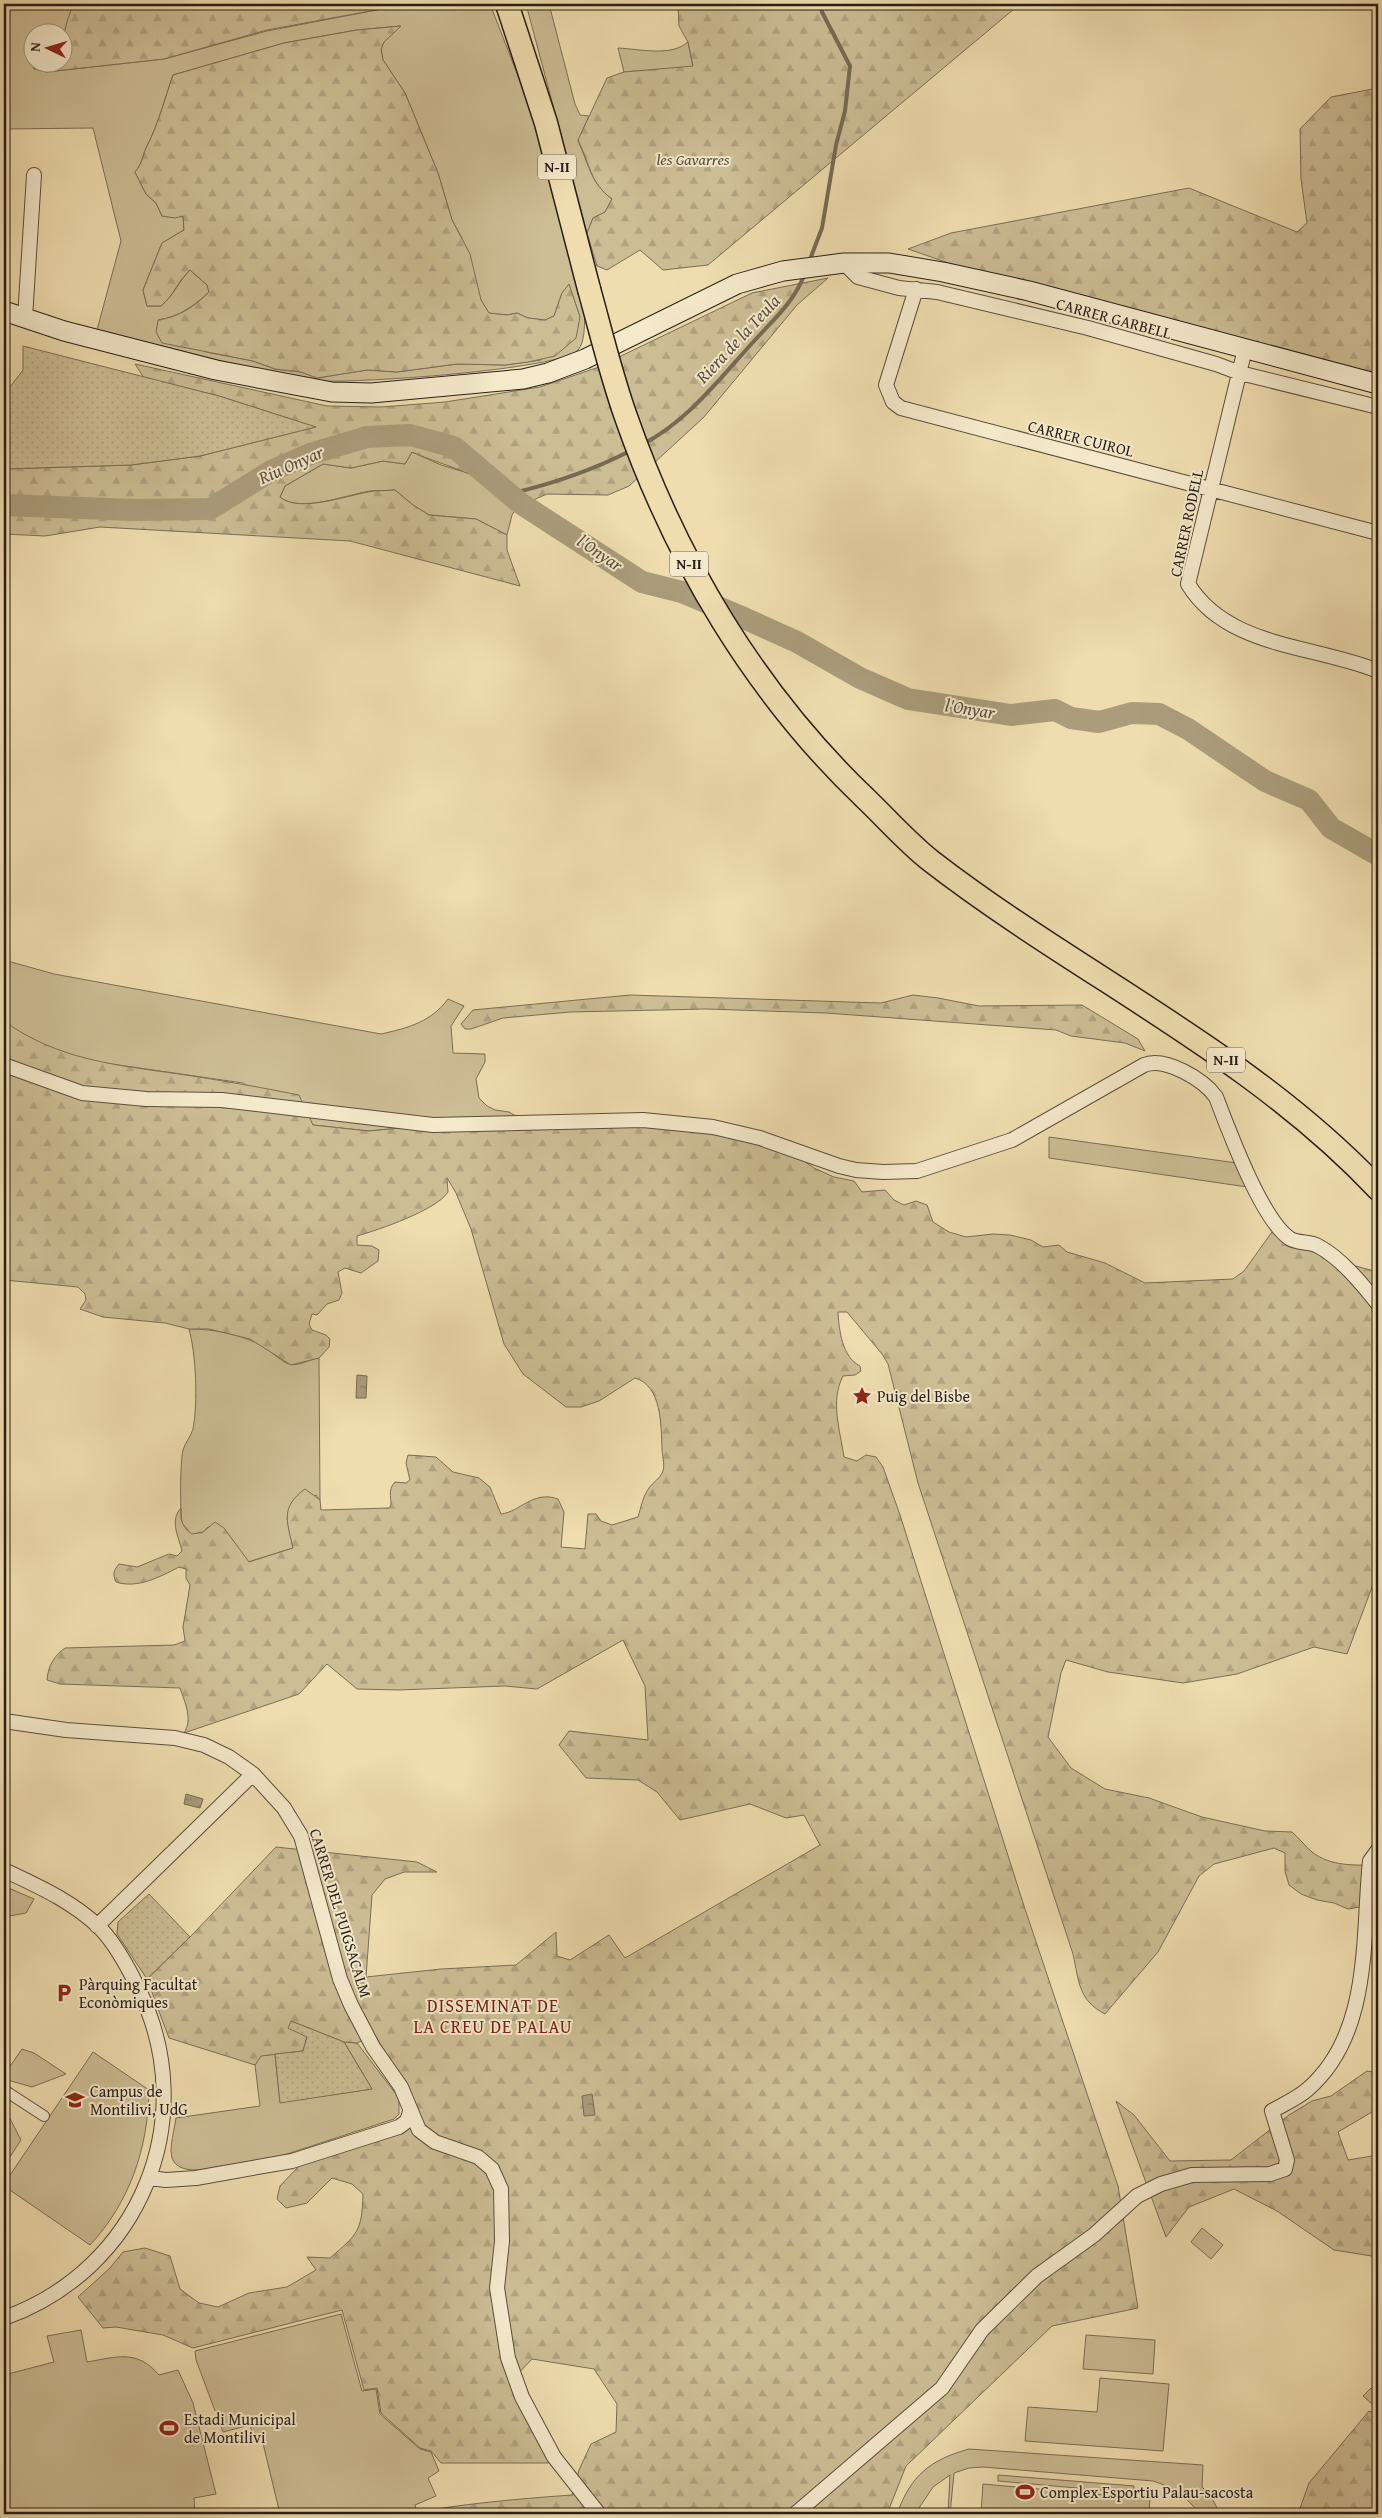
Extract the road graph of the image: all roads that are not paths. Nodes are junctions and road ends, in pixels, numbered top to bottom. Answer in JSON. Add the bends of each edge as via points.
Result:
{"nodes":[{"id":1,"x":509,"y":6,"type":"edge"},
{"id":2,"x":34,"y":175,"type":"dead end"},
{"id":3,"x":844,"y":263,"type":"junction"},
{"id":4,"x":916,"y":289,"type":"junction"},
{"id":5,"x":4,"y":311,"type":"edge"},
{"id":6,"x":24,"y":318,"type":"junction"},
{"id":7,"x":1245,"y":349,"type":"junction"},
{"id":8,"x":1240,"y":372,"type":"junction"},
{"id":9,"x":1378,"y":384,"type":"edge"},
{"id":10,"x":1378,"y":407,"type":"edge"},
{"id":11,"x":1211,"y":489,"type":"junction"},
{"id":12,"x":1378,"y":533,"type":"edge"},
{"id":13,"x":1378,"y":671,"type":"edge"},
{"id":14,"x":4,"y":1065,"type":"edge"},
{"id":15,"x":1378,"y":1190,"type":"edge"},
{"id":16,"x":1378,"y":1304,"type":"edge"},
{"id":17,"x":4,"y":1721,"type":"edge"},
{"id":18,"x":253,"y":1774,"type":"junction"},
{"id":19,"x":1378,"y":1850,"type":"edge"},
{"id":20,"x":4,"y":1870,"type":"edge"},
{"id":21,"x":96,"y":1926,"type":"junction"},
{"id":22,"x":4,"y":2090,"type":"edge"},
{"id":23,"x":410,"y":2112,"type":"junction"},
{"id":24,"x":44,"y":2116,"type":"dead end"},
{"id":25,"x":150,"y":2178,"type":"junction"},
{"id":26,"x":4,"y":2318,"type":"edge"},
{"id":27,"x":599,"y":2514,"type":"edge"},
{"id":28,"x":795,"y":2514,"type":"edge"}],
"edges":[{"from":1,"to":15,"type":"highway","number":"N-II","bridge":true,"via":[[546,123],[625,415],[674,535],[700,584],[770,692],[817,748],[930,860],[1005,915],[1158,1014],[1288,1106]]},
{"from":2,"to":6,"type":"street"},
{"from":3,"to":4,"type":"street","name":"CARRER GARBELL","via":[[858,277]]},
{"from":3,"to":6,"type":"main road","via":[[783,271],[737,284],[585,359],[548,373],[523,379],[371,393],[332,392],[283,384],[72,333]]},
{"from":3,"to":7,"type":"main road","via":[[889,264],[943,272],[1029,291]]},
{"from":4,"to":8,"type":"street","name":"CARRER GARBELL","via":[[1088,328]]},
{"from":4,"to":11,"type":"street","name":"CARRER CUIROL","via":[[886,385],[893,402],[901,408]]},
{"from":5,"to":6,"type":"main road"},
{"from":7,"to":8,"type":"street","name":"CARRER RODELL"},
{"from":7,"to":9,"type":"main road"},
{"from":8,"to":10,"type":"street","name":"CARRER GARBELL"},
{"from":8,"to":11,"type":"street","name":"CARRER RODELL"},
{"from":11,"to":12,"type":"street","name":"CARRER CUIROL"},
{"from":11,"to":13,"type":"street","name":"CARRER RODELL","via":[[1188,584],[1199,602],[1228,625],[1249,634]]},
{"from":14,"to":16,"type":"street","via":[[82,1094],[222,1100],[433,1125],[676,1122],[760,1138],[839,1166],[883,1172],[916,1171],[1012,1140],[1144,1065],[1161,1063],[1209,1088],[1254,1188],[1277,1226],[1290,1239],[1317,1245],[1366,1288]]},
{"from":17,"to":18,"type":"street","name":"CARRER DEL PUIGSACALM","via":[[66,1730],[175,1738],[204,1745]]},
{"from":18,"to":21,"type":"street"},
{"from":18,"to":23,"type":"street","name":"CARRER DEL PUIGSACALM","via":[[284,1808],[301,1836],[340,1979],[373,2047],[401,2086]]},
{"from":19,"to":28,"type":"street","via":[[1370,1861],[1360,1982],[1349,2029],[1332,2062],[1308,2089],[1272,2111],[1287,2160],[1285,2169],[1270,2174],[1192,2175],[1161,2184],[1137,2196],[1094,2235],[1037,2276],[982,2330],[942,2388]]},
{"from":20,"to":21,"type":"street","via":[[72,1906]]},
{"from":21,"to":25,"type":"street","via":[[120,1955],[136,1982],[152,2016],[162,2054],[165,2086],[162,2123]]},
{"from":22,"to":24,"type":"street"},
{"from":23,"to":25,"type":"street","via":[[407,2121],[399,2127],[308,2158],[196,2178]]},
{"from":23,"to":27,"type":"street","name":"CARRER DEL PUIGSACALM","via":[[419,2130],[435,2142],[478,2157],[492,2169],[501,2189],[502,2241],[497,2288],[508,2358],[522,2397],[554,2457]]},
{"from":25,"to":26,"type":"street","via":[[128,2219],[91,2265],[71,2283]]}]}
